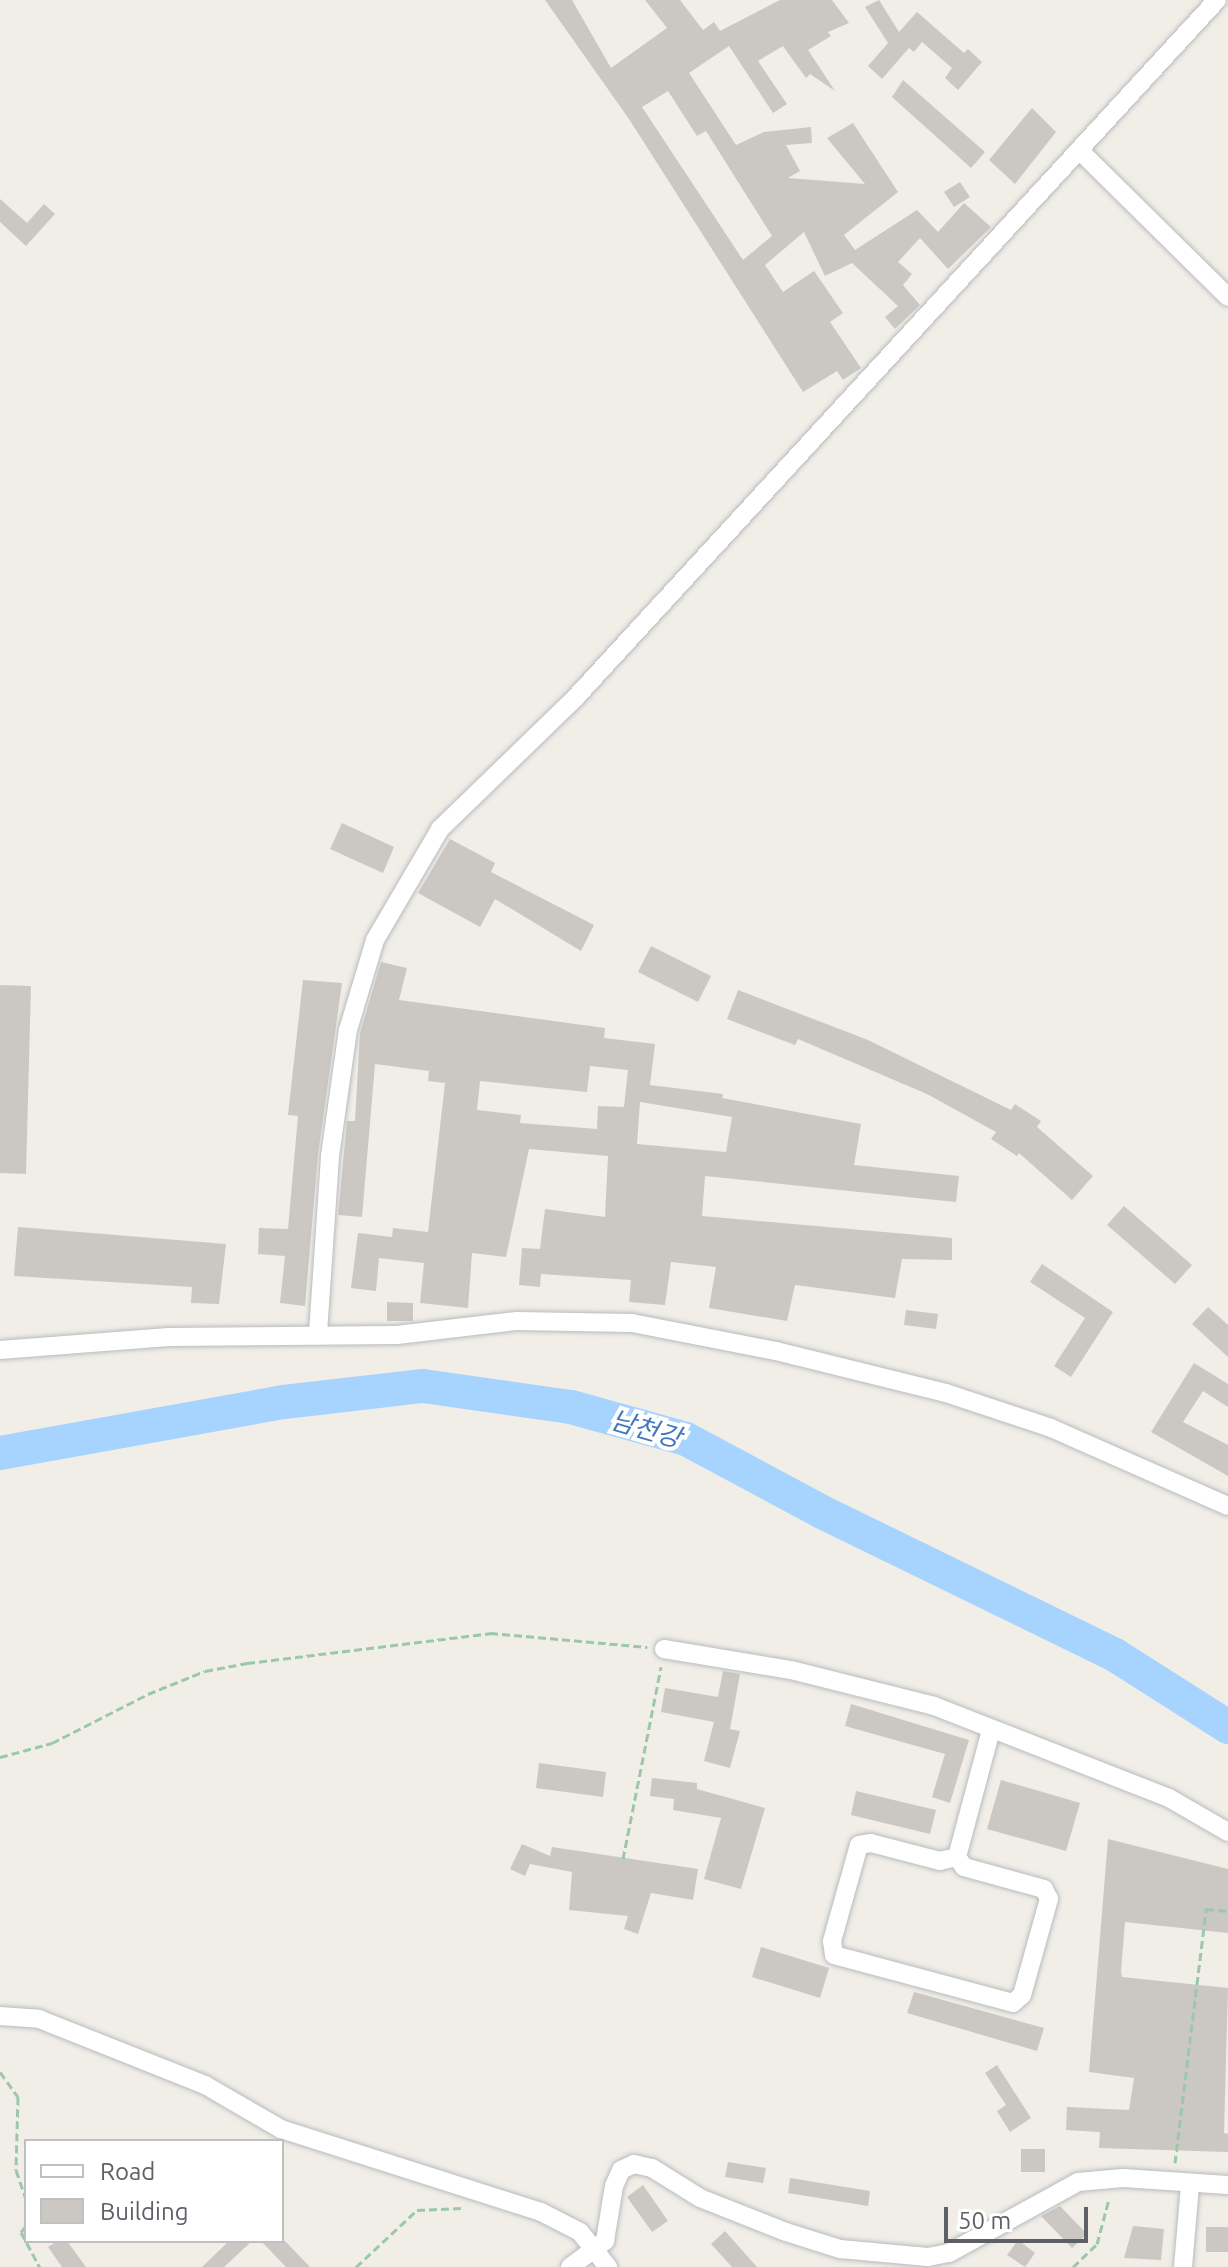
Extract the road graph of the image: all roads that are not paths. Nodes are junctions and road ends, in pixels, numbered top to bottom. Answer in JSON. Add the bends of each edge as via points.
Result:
{"nodes":[{"id":1,"x":1217,"y":0,"type":"edge"},
{"id":2,"x":1079,"y":150,"type":"junction"},
{"id":3,"x":1228,"y":297,"type":"edge"},
{"id":4,"x":318,"y":1333,"type":"junction"},
{"id":5,"x":0,"y":1350,"type":"edge"},
{"id":6,"x":1228,"y":1506,"type":"edge"},
{"id":7,"x":664,"y":1649,"type":"road end"},
{"id":8,"x":991,"y":1730,"type":"junction"},
{"id":9,"x":1228,"y":1832,"type":"edge"},
{"id":10,"x":957,"y":1857,"type":"junction"},
{"id":11,"x":0,"y":2016,"type":"edge"},
{"id":12,"x":1182,"y":2184,"type":"junction"},
{"id":13,"x":1228,"y":2185,"type":"edge"},
{"id":14,"x":593,"y":2249,"type":"junction"},
{"id":15,"x":570,"y":2267,"type":"edge"},
{"id":16,"x":608,"y":2267,"type":"edge"},
{"id":17,"x":1183,"y":2267,"type":"edge"}],
"edges":[{"from":1,"to":2,"type":"street"},
{"from":2,"to":3,"type":"street"},
{"from":2,"to":4,"type":"street","via":[[586,687],[429,845],[375,940],[348,1030],[330,1156]]},
{"from":4,"to":5,"type":"street"},
{"from":4,"to":6,"type":"street","via":[[397,1335],[587,1319],[681,1329],[946,1393],[1051,1428]]},
{"from":7,"to":8,"type":"street","via":[[805,1674],[934,1706]]},
{"from":8,"to":9,"type":"street","via":[[1169,1798]]},
{"from":8,"to":10,"type":"street"},
{"from":10,"to":10,"type":"street","via":[[964,1867],[1044,1889],[1049,1899],[1022,1995],[1013,2003],[834,1955],[832,1941],[859,1845],[871,1843],[940,1861]]},
{"from":11,"to":14,"type":"street","via":[[39,2019],[72,2031],[205,2085],[281,2129],[497,2195],[580,2232]]},
{"from":12,"to":13,"type":"street"},
{"from":12,"to":14,"type":"street","via":[[1112,2178],[1063,2188],[949,2253],[928,2257],[840,2249],[786,2232],[700,2198],[652,2168],[634,2164],[621,2170],[608,2233]]},
{"from":12,"to":17,"type":"street"},
{"from":14,"to":15,"type":"street"},
{"from":14,"to":16,"type":"street"}]}
